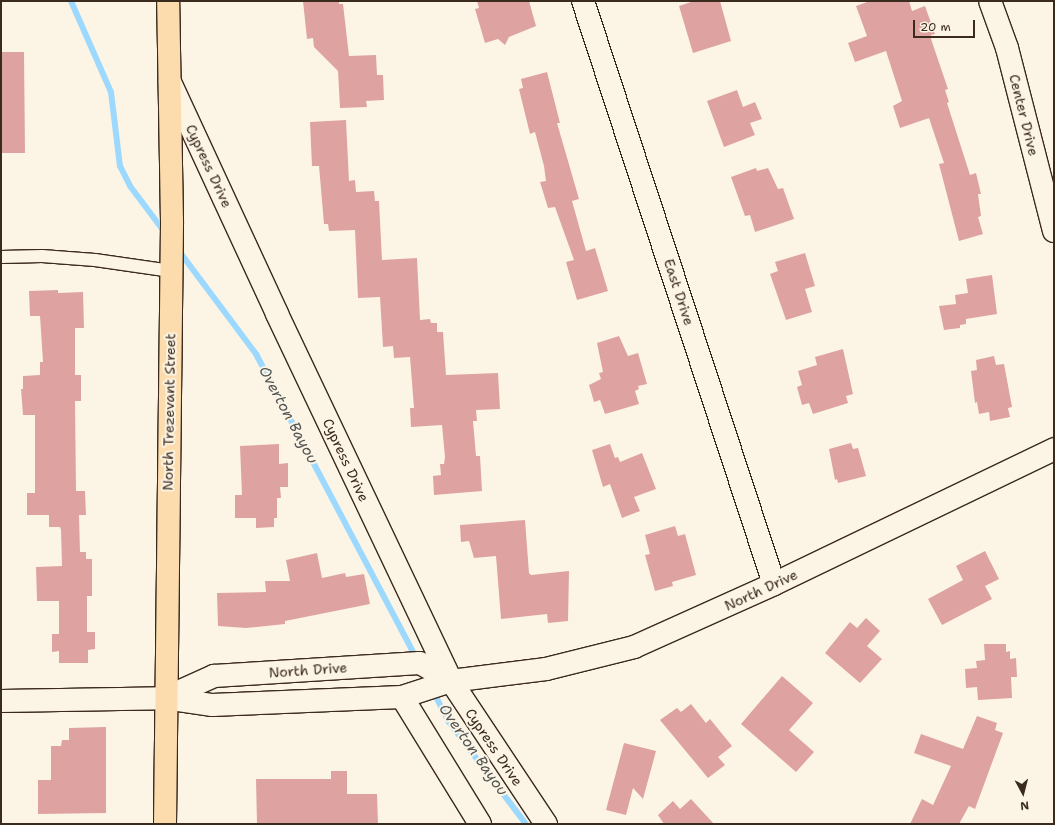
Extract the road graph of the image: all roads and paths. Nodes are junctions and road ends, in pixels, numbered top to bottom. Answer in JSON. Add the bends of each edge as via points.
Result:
{"nodes":[{"id":1,"x":168,"y":1,"type":"edge"},
{"id":2,"x":583,"y":1,"type":"edge"},
{"id":3,"x":990,"y":1,"type":"edge"},
{"id":4,"x":170,"y":82,"type":"junction"},
{"id":5,"x":1054,"y":231,"type":"edge"},
{"id":6,"x":1,"y":257,"type":"edge"},
{"id":7,"x":172,"y":263,"type":"junction"},
{"id":8,"x":1054,"y":449,"type":"edge"},
{"id":9,"x":774,"y":584,"type":"junction"},
{"id":10,"x":430,"y":685,"type":"junction"},
{"id":11,"x":165,"y":698,"type":"junction"},
{"id":12,"x":1,"y":701,"type":"edge"},
{"id":13,"x":165,"y":824,"type":"edge"},
{"id":14,"x":480,"y":824,"type":"edge"},
{"id":15,"x":546,"y":824,"type":"edge"}],
"edges":[{"from":1,"to":4,"type":"main road","name":"North Trezevant Street"},
{"from":2,"to":9,"type":"street","name":"East Drive"},
{"from":3,"to":5,"type":"street","name":"Center Drive","via":[[1007,48]]},
{"from":4,"to":7,"type":"main road","name":"North Trezevant Street"},
{"from":4,"to":10,"type":"street","name":"Cypress Drive","via":[[277,314]]},
{"from":6,"to":7,"type":"lane","via":[[42,256]]},
{"from":7,"to":11,"type":"main road","name":"North Trezevant Street"},
{"from":8,"to":9,"type":"street","name":"North Drive"},
{"from":9,"to":10,"type":"street","name":"North Drive","via":[[634,647],[546,669]]},
{"from":10,"to":11,"type":"street","name":"North Drive","via":[[212,705]]},
{"from":10,"to":11,"type":"street","name":"North Drive","via":[[420,663],[214,676]]},
{"from":10,"to":14,"type":"street","name":"Cypress Drive"},
{"from":10,"to":15,"type":"street","name":"Cypress Drive"},
{"from":11,"to":12,"type":"street","name":"North Drive"},
{"from":11,"to":13,"type":"main road","name":"North Trezevant Street"}]}
